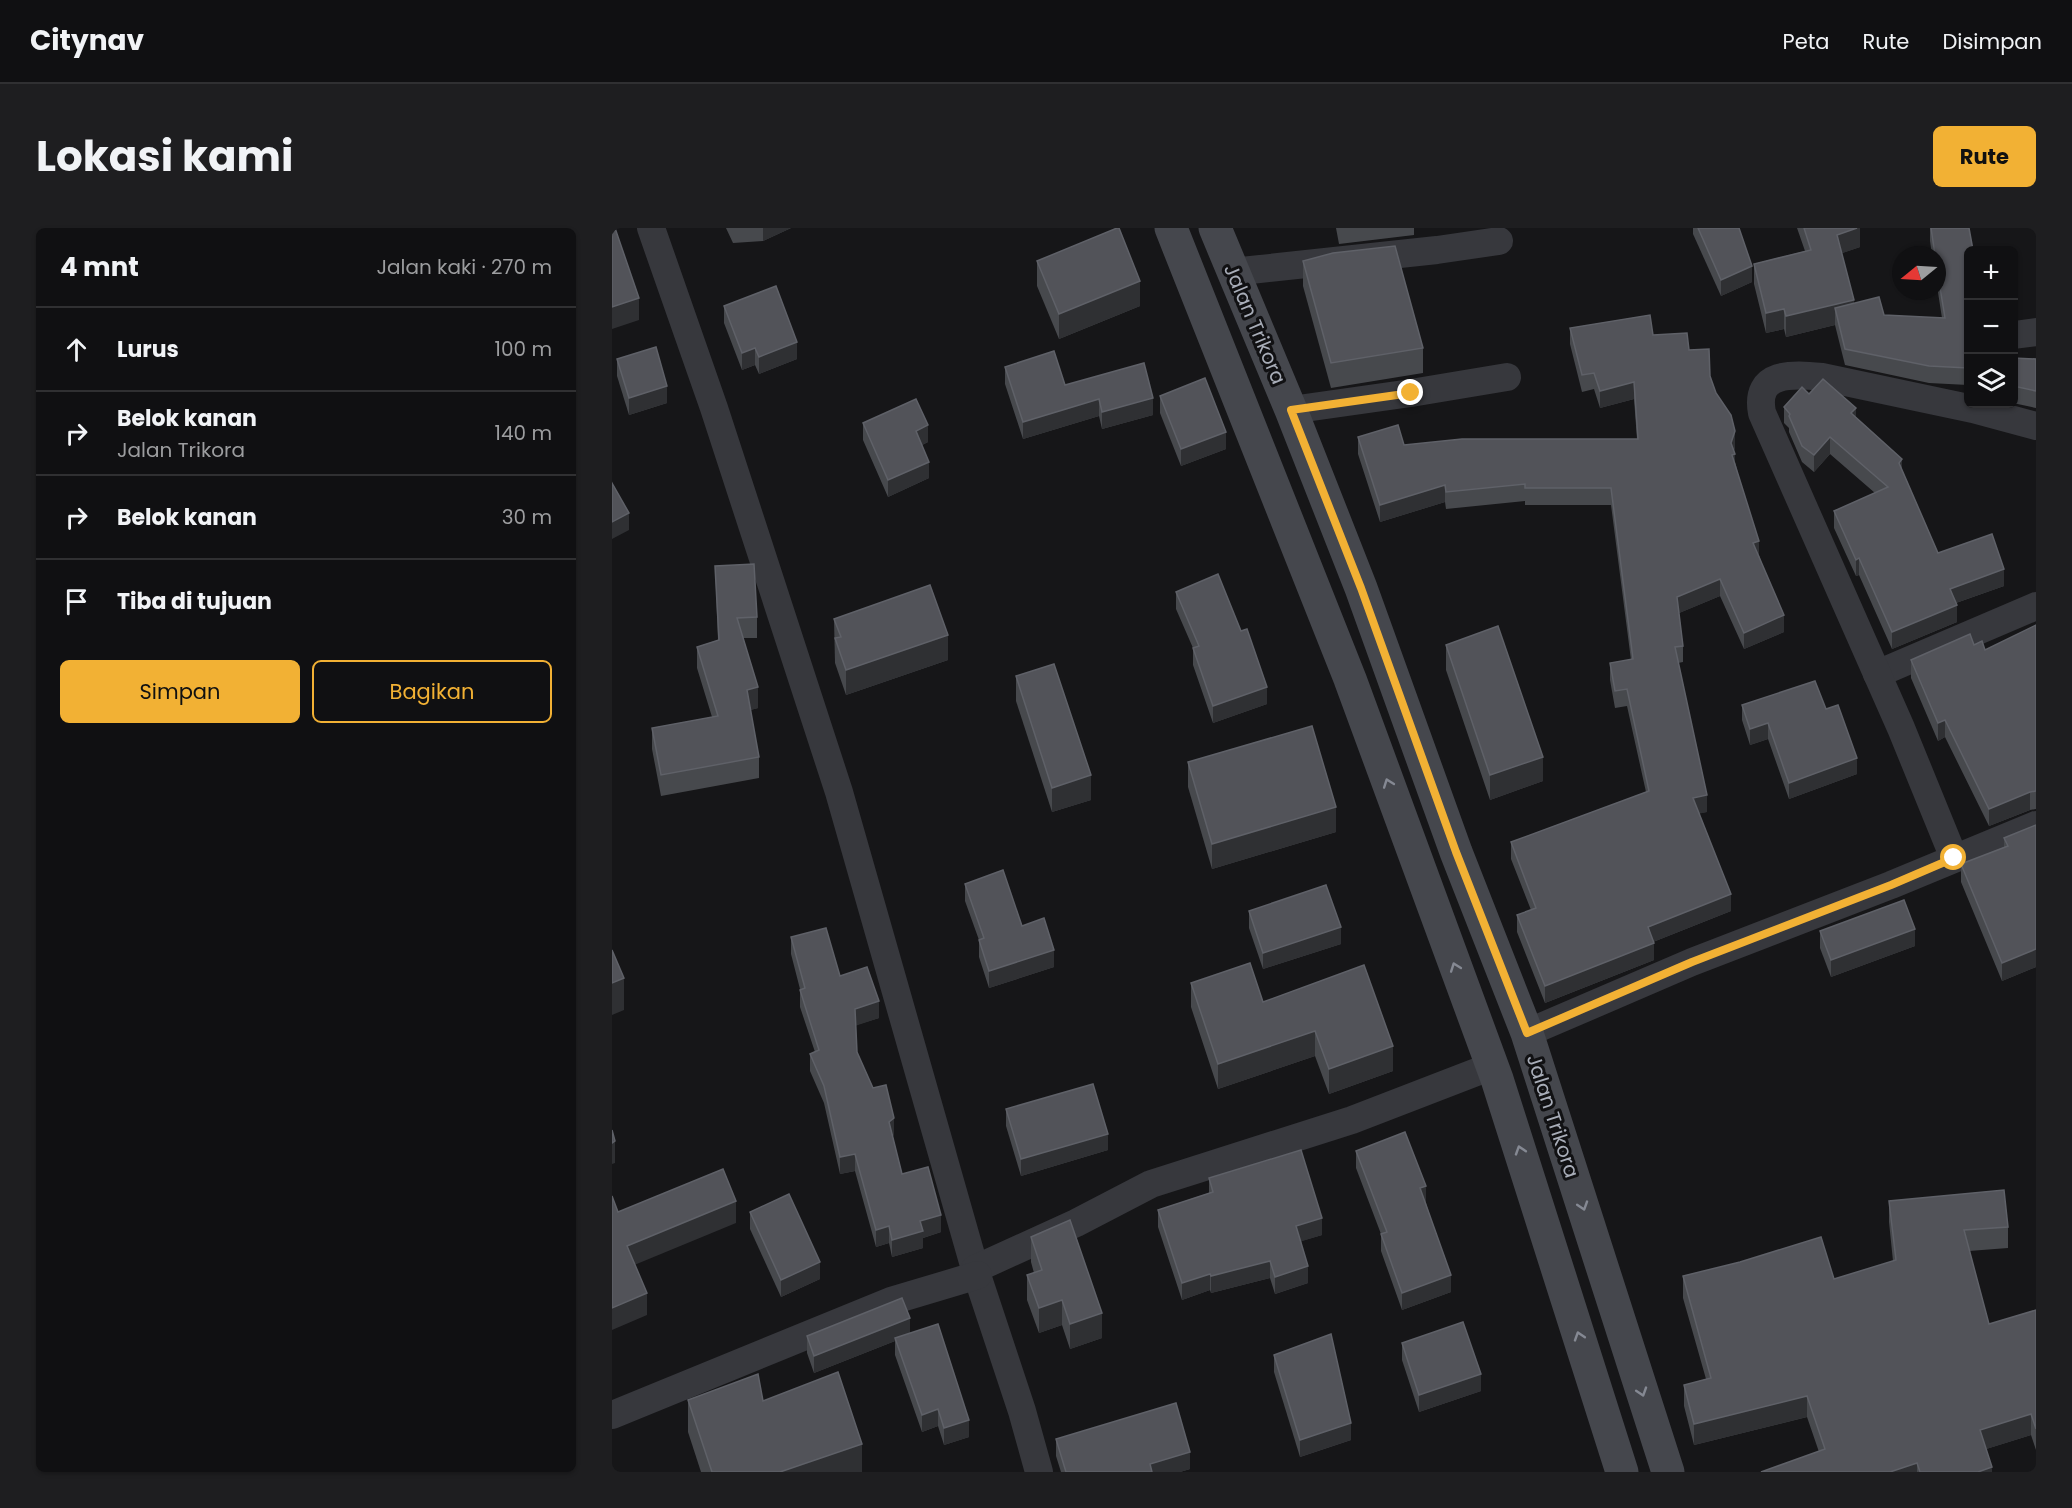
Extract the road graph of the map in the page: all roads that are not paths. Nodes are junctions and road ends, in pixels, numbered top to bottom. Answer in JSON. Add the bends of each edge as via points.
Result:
{"nodes":[{"id":1,"x":651,"y":228,"type":"edge"},
{"id":2,"x":1171,"y":228,"type":"edge"},
{"id":3,"x":1215,"y":228,"type":"edge"},
{"id":4,"x":1499,"y":241,"type":"dead end"},
{"id":5,"x":1232,"y":272,"type":"junction"},
{"id":6,"x":2036,"y":332,"type":"edge"},
{"id":7,"x":2018,"y":334,"type":"edge"},
{"id":8,"x":1508,"y":377,"type":"dead end"},
{"id":9,"x":1291,"y":410,"type":"junction"},
{"id":10,"x":2036,"y":426,"type":"edge"},
{"id":11,"x":2036,"y":606,"type":"edge"},
{"id":12,"x":1877,"y":674,"type":"junction"},
{"id":13,"x":2036,"y":825,"type":"edge"},
{"id":14,"x":1954,"y":858,"type":"junction"},
{"id":15,"x":1527,"y":1033,"type":"junction"},
{"id":16,"x":1492,"y":1066,"type":"junction"},
{"id":17,"x":976,"y":1272,"type":"junction"},
{"id":18,"x":612,"y":1415,"type":"edge"},
{"id":19,"x":1039,"y":1472,"type":"edge"},
{"id":20,"x":1622,"y":1472,"type":"edge"},
{"id":21,"x":1668,"y":1472,"type":"edge"}],
"edges":[{"from":1,"to":17,"type":"street","via":[[711,398],[839,792]]},
{"from":16,"to":2,"type":"main road","name":"Jalan Trikora","one_way":true,"via":[[1350,679]]},
{"from":3,"to":5,"type":"main road","name":"Jalan Trikora"},
{"from":4,"to":5,"type":"street"},
{"from":5,"to":9,"type":"main road","name":"Jalan Trikora"},
{"from":6,"to":7,"type":"street"},
{"from":8,"to":9,"type":"street"},
{"from":9,"to":15,"type":"main road","name":"Jalan Trikora"},
{"from":10,"to":12,"type":"street","via":[[1973,408],[1822,377],[1781,376],[1765,386],[1759,399],[1762,413]]},
{"from":11,"to":12,"type":"street"},
{"from":12,"to":14,"type":"street"},
{"from":13,"to":14,"type":"street"},
{"from":14,"to":15,"type":"street","via":[[1692,962]]},
{"from":15,"to":21,"type":"main road","name":"Jalan Trikora","one_way":true},
{"from":16,"to":17,"type":"street","via":[[1352,1120],[1151,1184]]},
{"from":20,"to":16,"type":"main road","name":"Jalan Trikora","one_way":true},
{"from":17,"to":18,"type":"street","via":[[891,1301]]},
{"from":17,"to":19,"type":"street"}]}
